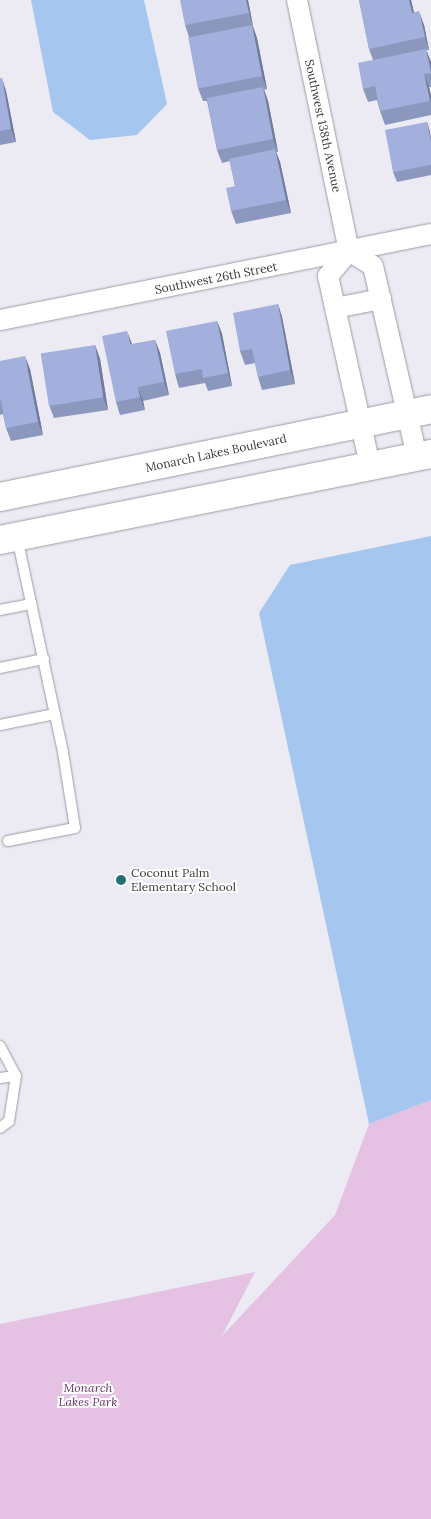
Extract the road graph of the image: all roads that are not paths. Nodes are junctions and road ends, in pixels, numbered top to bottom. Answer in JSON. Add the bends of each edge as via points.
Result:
{"nodes":[{"id":1,"x":296,"y":0,"type":"edge"},
{"id":2,"x":431,"y":234,"type":"edge"},
{"id":3,"x":350,"y":251,"type":"junction"},
{"id":4,"x":381,"y":299,"type":"junction"},
{"id":5,"x":335,"y":308,"type":"junction"},
{"id":6,"x":0,"y":320,"type":"edge"},
{"id":7,"x":419,"y":411,"type":"edge"},
{"id":8,"x":360,"y":423,"type":"junction"},
{"id":9,"x":424,"y":456,"type":"edge"},
{"id":10,"x":370,"y":466,"type":"junction"},
{"id":11,"x":0,"y":497,"type":"edge"},
{"id":12,"x":8,"y":539,"type":"edge"},
{"id":13,"x":31,"y":604,"type":"junction"},
{"id":14,"x":0,"y":610,"type":"edge"},
{"id":15,"x":44,"y":659,"type":"junction"},
{"id":16,"x":0,"y":668,"type":"edge"},
{"id":17,"x":55,"y":714,"type":"junction"},
{"id":18,"x":0,"y":725,"type":"edge"},
{"id":19,"x":8,"y":841,"type":"dead end"},
{"id":20,"x":0,"y":1046,"type":"edge"},
{"id":21,"x":16,"y":1076,"type":"junction"},
{"id":22,"x":0,"y":1078,"type":"edge"},
{"id":23,"x":0,"y":1128,"type":"edge"}],
"edges":[{"from":1,"to":3,"type":"street","name":"Southwest 138th Avenue"},
{"from":2,"to":3,"type":"street","name":"Southwest 26th Street"},
{"from":3,"to":4,"type":"street","via":[[373,266]]},
{"from":3,"to":5,"type":"street","via":[[328,276]]},
{"from":3,"to":6,"type":"street","name":"Southwest 26th Street"},
{"from":4,"to":5,"type":"street"},
{"from":4,"to":7,"type":"street"},
{"from":5,"to":8,"type":"street"},
{"from":7,"to":8,"type":"street","name":"Monarch Lakes Boulevard"},
{"from":7,"to":9,"type":"street"},
{"from":8,"to":10,"type":"street"},
{"from":8,"to":11,"type":"street","name":"Monarch Lakes Boulevard"},
{"from":9,"to":10,"type":"street"},
{"from":10,"to":12,"type":"street"},
{"from":12,"to":13,"type":"lane"},
{"from":13,"to":14,"type":"lane"},
{"from":13,"to":15,"type":"lane"},
{"from":15,"to":16,"type":"lane"},
{"from":15,"to":17,"type":"lane"},
{"from":17,"to":18,"type":"lane"},
{"from":17,"to":19,"type":"lane","via":[[75,828]]},
{"from":20,"to":21,"type":"lane"},
{"from":21,"to":22,"type":"lane"},
{"from":21,"to":23,"type":"lane","via":[[9,1121]]}]}
